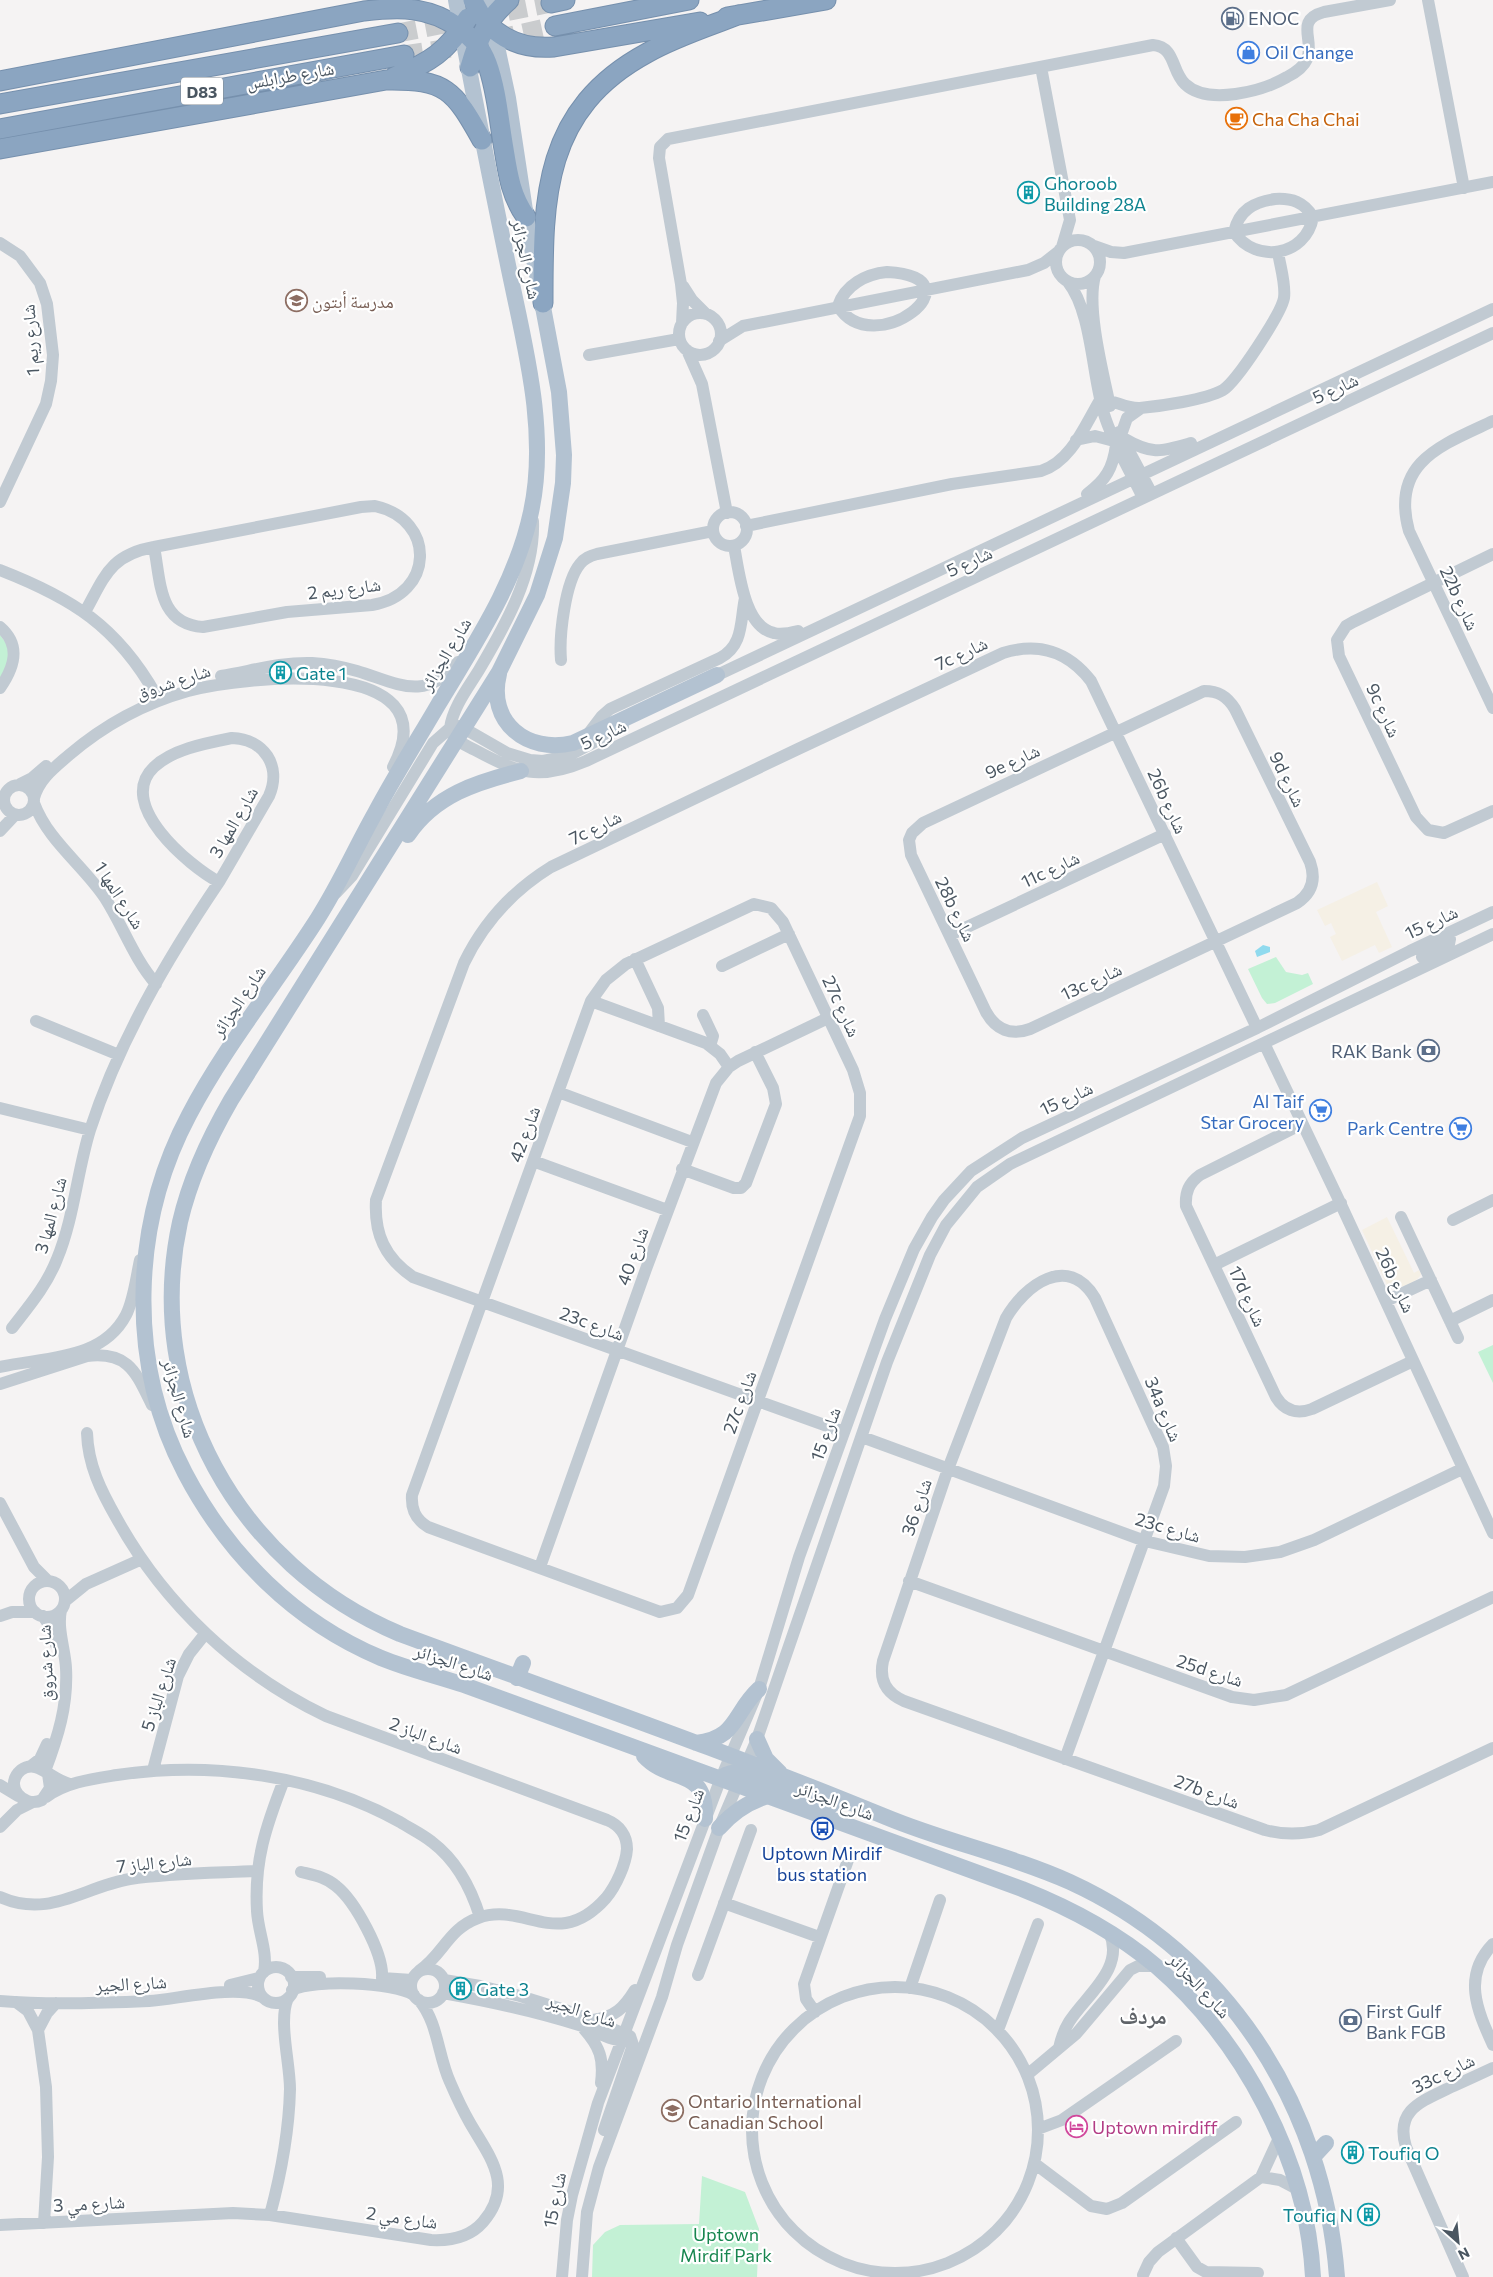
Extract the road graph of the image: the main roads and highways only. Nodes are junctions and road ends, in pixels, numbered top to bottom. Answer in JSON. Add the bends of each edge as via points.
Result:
{"nodes":[{"id":1,"x":389,"y":0,"type":"edge"},
{"id":2,"x":456,"y":0,"type":"edge"},
{"id":3,"x":509,"y":0,"type":"edge"},
{"id":4,"x":689,"y":0,"type":"edge"},
{"id":5,"x":826,"y":0,"type":"edge"},
{"id":6,"x":364,"y":10,"type":"junction"},
{"id":7,"x":483,"y":11,"type":"edge"},
{"id":8,"x":738,"y":15,"type":"junction"},
{"id":9,"x":555,"y":26,"type":"tunnel mouth"},
{"id":10,"x":461,"y":29,"type":"junction"},
{"id":11,"x":398,"y":33,"type":"tunnel mouth"},
{"id":12,"x":477,"y":42,"type":"junction"},
{"id":13,"x":404,"y":55,"type":"tunnel mouth"},
{"id":14,"x":470,"y":67,"type":"junction"},
{"id":15,"x":386,"y":80,"type":"junction"},
{"id":16,"x":0,"y":81,"type":"edge"},
{"id":17,"x":0,"y":104,"type":"edge"},
{"id":18,"x":0,"y":129,"type":"edge"},
{"id":19,"x":482,"y":140,"type":"junction"},
{"id":20,"x":0,"y":149,"type":"edge"},
{"id":21,"x":526,"y":217,"type":"junction"},
{"id":22,"x":543,"y":303,"type":"junction"},
{"id":23,"x":499,"y":672,"type":"junction"},
{"id":24,"x":717,"y":675,"type":"road end"},
{"id":25,"x":521,"y":771,"type":"road end"},
{"id":26,"x":367,"y":884,"type":"junction"},
{"id":27,"x":759,"y":1689,"type":"road end"},
{"id":28,"x":757,"y":1739,"type":"road end"},
{"id":29,"x":696,"y":1743,"type":"junction"},
{"id":30,"x":638,"y":1748,"type":"junction"},
{"id":31,"x":742,"y":1773,"type":"junction"},
{"id":32,"x":780,"y":1773,"type":"junction"},
{"id":33,"x":768,"y":1796,"type":"junction"},
{"id":34,"x":915,"y":1829,"type":"junction"},
{"id":35,"x":1326,"y":2143,"type":"dead end"},
{"id":36,"x":1314,"y":2156,"type":"junction"},
{"id":37,"x":1314,"y":2274,"type":"edge"},
{"id":38,"x":1337,"y":2277,"type":"edge"}],
"edges":[{"from":1,"to":6,"type":"highway"},
{"from":2,"to":10,"type":"main road","name":"شارع الجزائر"},
{"from":3,"to":7,"type":"highway"},
{"from":4,"to":9,"type":"highway"},
{"from":5,"to":8,"type":"highway"},
{"from":6,"to":10,"type":"highway","via":[[416,9],[434,14]]},
{"from":6,"to":16,"type":"highway"},
{"from":7,"to":8,"type":"highway","via":[[520,45],[543,48]]},
{"from":7,"to":10,"type":"highway"},
{"from":7,"to":12,"type":"highway"},
{"from":7,"to":21,"type":"main road","name":"شارع الجزائر","via":[[509,104]]},
{"from":8,"to":22,"type":"highway","via":[[646,54],[607,82],[580,112],[562,141],[547,190]]},
{"from":10,"to":12,"type":"highway"},
{"from":10,"to":14,"type":"main road","name":"شارع الجزائر"},
{"from":10,"to":15,"type":"highway","via":[[448,47],[434,58]]},
{"from":11,"to":17,"type":"highway","name":"شارع طرابلس","number":"D83"},
{"from":12,"to":14,"type":"highway"},
{"from":12,"to":21,"type":"highway","via":[[490,72],[510,185]]},
{"from":13,"to":18,"type":"highway","name":"شارع طرابلس","number":"D83"},
{"from":14,"to":19,"type":"main road","name":"شارع الجزائر"},
{"from":15,"to":19,"type":"highway","via":[[420,81],[444,89],[460,103]]},
{"from":15,"to":20,"type":"highway"},
{"from":19,"to":30,"type":"main road","name":"شارع الجزائر","via":[[530,381],[536,446],[532,510],[508,580],[492,614],[379,805],[330,897],[190,1114],[166,1168],[148,1239],[144,1294],[148,1364],[163,1425],[193,1487],[230,1543],[269,1586],[308,1617],[385,1659]]},
{"from":21,"to":22,"type":"main road","name":"شارع الجزائر"},
{"from":22,"to":23,"type":"main road","name":"شارع الجزائر","via":[[562,423],[564,455],[560,511],[537,595]]},
{"from":23,"to":24,"type":"main road","via":[[496,692],[501,712],[510,727],[535,744],[560,746],[586,737]]},
{"from":23,"to":26,"type":"main road","name":"شارع الجزائر","via":[[456,731]]},
{"from":25,"to":26,"type":"main road","via":[[478,783],[432,808]]},
{"from":26,"to":29,"type":"main road","name":"شارع الجزائر","via":[[231,1100],[197,1168],[182,1214],[171,1300],[178,1367],[191,1416],[212,1462],[242,1511],[287,1562],[329,1596],[381,1627],[520,1670]]},
{"from":27,"to":29,"type":"main road","via":[[728,1731],[712,1741]]},
{"from":28,"to":32,"type":"main road","via":[[766,1759]]},
{"from":29,"to":31,"type":"main road","name":"شارع الجزائر","via":[[730,1756]]},
{"from":30,"to":31,"type":"main road","name":"شارع الجزائر","via":[[721,1778]]},
{"from":30,"to":33,"type":"main road","via":[[655,1766],[696,1784],[712,1824]]},
{"from":31,"to":32,"type":"main road","name":"شارع الجزائر"},
{"from":31,"to":33,"type":"main road","name":"شارع الجزائر"},
{"from":31,"to":34,"type":"main road","via":[[888,1825]]},
{"from":32,"to":34,"type":"main road","name":"شارع الجزائر"},
{"from":33,"to":37,"type":"main road","name":"شارع الجزائر","via":[[1069,1909],[1109,1932],[1156,1966],[1214,2028],[1250,2081],[1279,2138],[1297,2189]]},
{"from":34,"to":36,"type":"main road","name":"شارع الجزائر","via":[[1027,1865],[1075,1885],[1128,1913],[1178,1951],[1215,1986],[1258,2042],[1287,2093]]},
{"from":35,"to":36,"type":"main road"},
{"from":36,"to":38,"type":"main road","name":"شارع الجزائر","via":[[1331,2220]]}]}
